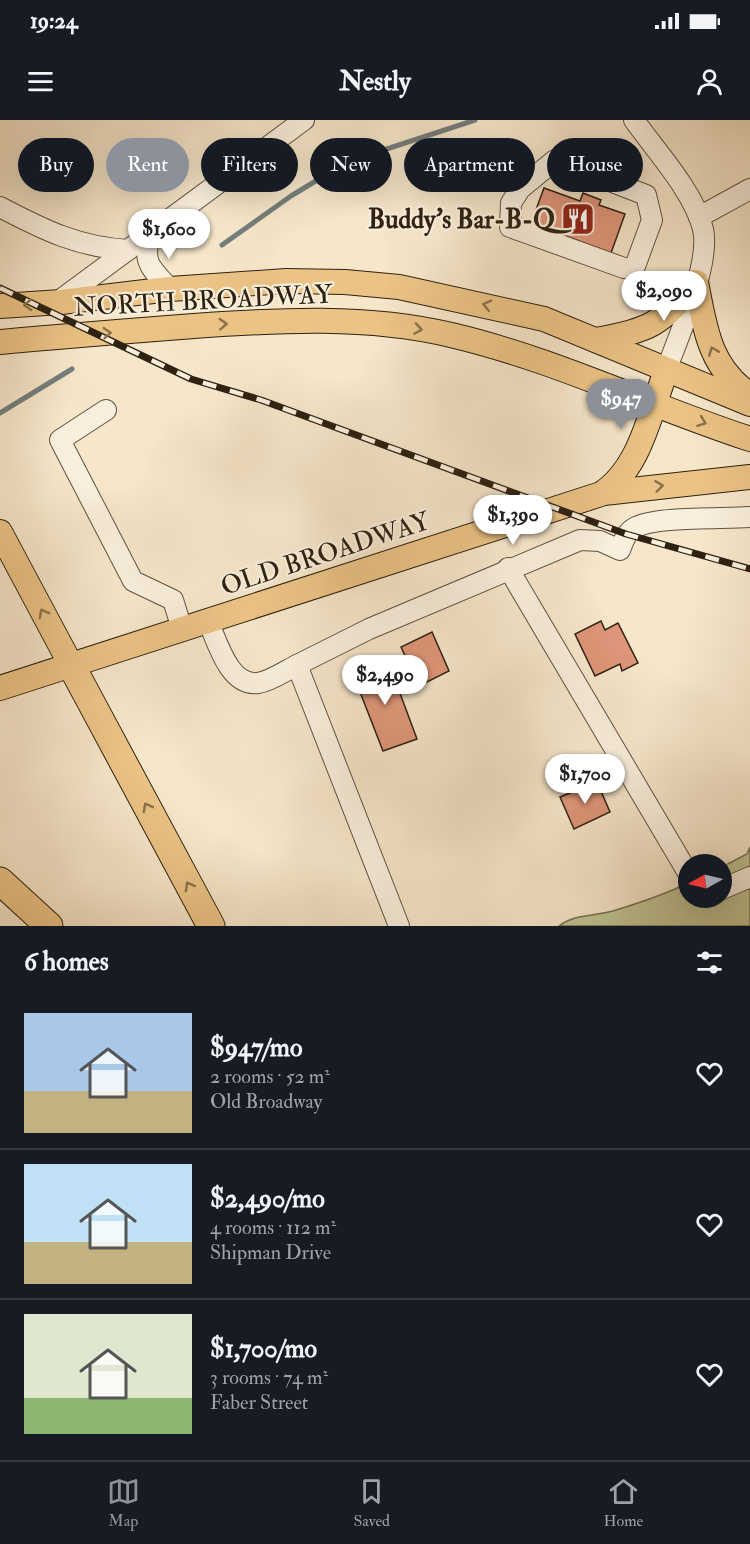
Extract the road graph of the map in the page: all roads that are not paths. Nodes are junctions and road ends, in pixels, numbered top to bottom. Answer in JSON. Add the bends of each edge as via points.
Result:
{"nodes":[{"id":1,"x":304,"y":120,"type":"edge"},
{"id":2,"x":634,"y":120,"type":"edge"},
{"id":3,"x":671,"y":172,"type":"junction"},
{"id":4,"x":750,"y":189,"type":"edge"},
{"id":5,"x":646,"y":195,"type":"junction"},
{"id":6,"x":0,"y":207,"type":"edge"},
{"id":7,"x":699,"y":217,"type":"junction"},
{"id":8,"x":151,"y":233,"type":"junction"},
{"id":9,"x":128,"y":250,"type":"junction"},
{"id":10,"x":696,"y":282,"type":"junction"},
{"id":11,"x":170,"y":289,"type":"junction"},
{"id":12,"x":56,"y":303,"type":"junction"},
{"id":13,"x":0,"y":306,"type":"edge"},
{"id":14,"x":596,"y":340,"type":"junction"},
{"id":15,"x":0,"y":342,"type":"edge"},
{"id":16,"x":666,"y":371,"type":"junction"},
{"id":17,"x":750,"y":395,"type":"edge"},
{"id":18,"x":654,"y":403,"type":"junction"},
{"id":19,"x":750,"y":404,"type":"edge"},
{"id":20,"x":106,"y":410,"type":"dead end"},
{"id":21,"x":750,"y":439,"type":"edge"},
{"id":22,"x":750,"y":477,"type":"edge"},
{"id":23,"x":601,"y":494,"type":"junction"},
{"id":24,"x":750,"y":517,"type":"edge"},
{"id":25,"x":0,"y":532,"type":"edge"},
{"id":26,"x":508,"y":568,"type":"junction"},
{"id":27,"x":208,"y":621,"type":"junction"},
{"id":28,"x":182,"y":629,"type":"junction"},
{"id":29,"x":71,"y":665,"type":"junction"},
{"id":30,"x":297,"y":665,"type":"junction"},
{"id":31,"x":0,"y":688,"type":"edge"},
{"id":32,"x":678,"y":856,"type":"edge"},
{"id":33,"x":750,"y":877,"type":"edge"},
{"id":34,"x":0,"y":881,"type":"edge"},
{"id":35,"x":732,"y":885,"type":"edge"},
{"id":36,"x":49,"y":926,"type":"edge"},
{"id":37,"x":211,"y":926,"type":"edge"},
{"id":38,"x":399,"y":926,"type":"edge"}],
"edges":[{"from":1,"to":8,"type":"street"},
{"from":2,"to":3,"type":"street"},
{"from":3,"to":5,"type":"street"},
{"from":3,"to":7,"type":"street"},
{"from":4,"to":7,"type":"street"},
{"from":5,"to":5,"type":"street","via":[[555,160],[520,189],[518,208],[525,225],[622,260],[624,268],[634,270],[652,220]]},
{"from":6,"to":9,"type":"street","via":[[87,246]]},
{"from":7,"to":10,"type":"street","via":[[704,239]]},
{"from":8,"to":9,"type":"street"},
{"from":8,"to":11,"type":"street","via":[[146,257]]},
{"from":9,"to":12,"type":"street"},
{"from":10,"to":14,"type":"main road","via":[[669,315],[650,327]]},
{"from":10,"to":16,"type":"street"},
{"from":17,"to":10,"type":"main road","one_way":true,"via":[[733,383],[717,361],[706,332]]},
{"from":11,"to":12,"type":"main road","name":"NORTH BROADWAY"},
{"from":14,"to":11,"type":"main road","name":"NORTH BROADWAY","one_way":true,"via":[[534,317],[399,287],[333,282]]},
{"from":12,"to":13,"type":"main road","name":"NORTH BROADWAY","one_way":true},
{"from":14,"to":16,"type":"main road","name":"NORTH BROADWAY"},
{"from":15,"to":18,"type":"main road","name":"NORTH BROADWAY","one_way":true,"via":[[278,320],[347,321],[449,334]]},
{"from":16,"to":18,"type":"main road","name":"OLD BROADWAY"},
{"from":16,"to":19,"type":"main road","name":"NORTH BROADWAY"},
{"from":18,"to":21,"type":"main road","name":"NORTH BROADWAY","one_way":true},
{"from":18,"to":23,"type":"main road","name":"OLD BROADWAY","via":[[632,463],[615,485]]},
{"from":20,"to":28,"type":"street","via":[[60,440],[133,581],[173,600]]},
{"from":23,"to":22,"type":"main road","one_way":true},
{"from":23,"to":27,"type":"main road","name":"OLD BROADWAY"},
{"from":24,"to":26,"type":"street","via":[[656,522],[627,534],[620,550],[600,541],[580,540]]},
{"from":29,"to":25,"type":"main road","one_way":true},
{"from":26,"to":30,"type":"street"},
{"from":26,"to":32,"type":"street"},
{"from":27,"to":28,"type":"main road","name":"OLD BROADWAY"},
{"from":27,"to":30,"type":"street","via":[[231,671],[241,680],[258,683]]},
{"from":28,"to":29,"type":"main road","name":"OLD BROADWAY"},
{"from":29,"to":31,"type":"main road","name":"OLD BROADWAY"},
{"from":37,"to":29,"type":"highway","one_way":true},
{"from":30,"to":38,"type":"street"},
{"from":33,"to":35,"type":"street"},
{"from":34,"to":36,"type":"highway"}]}
